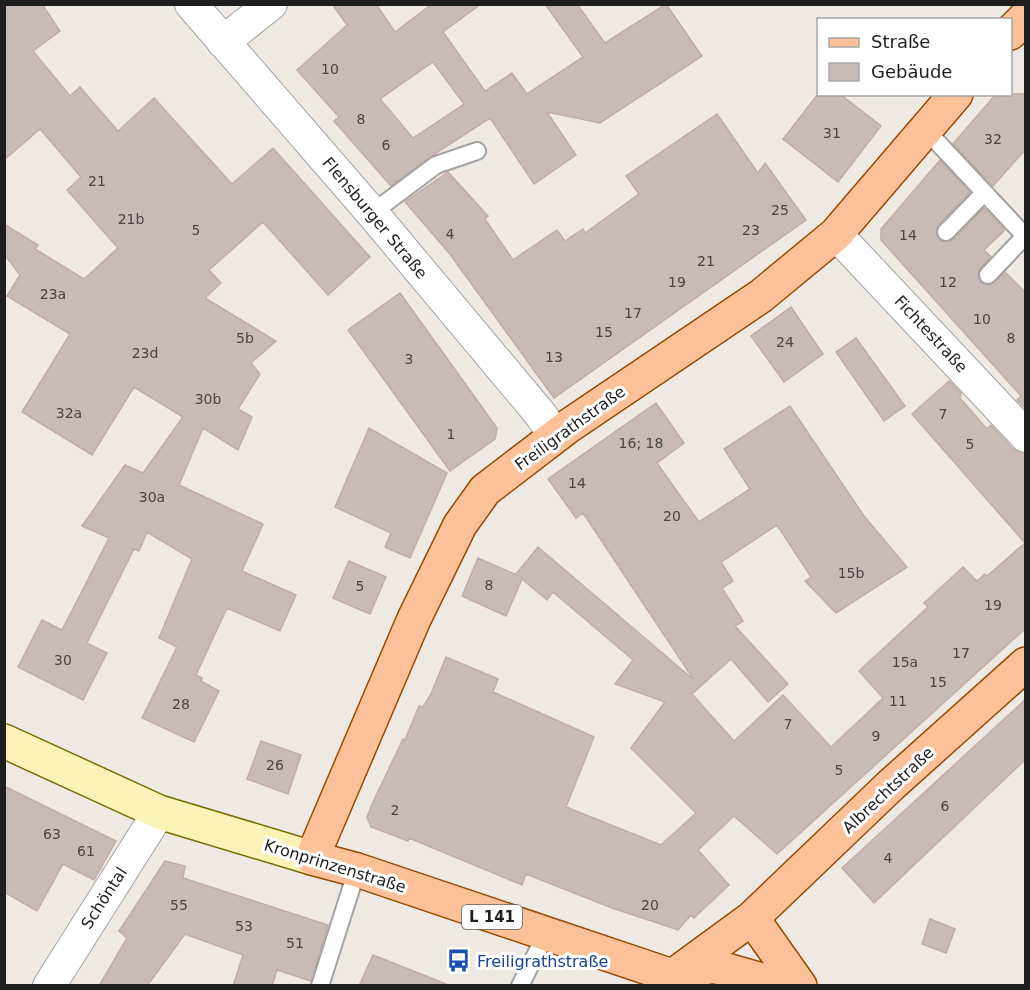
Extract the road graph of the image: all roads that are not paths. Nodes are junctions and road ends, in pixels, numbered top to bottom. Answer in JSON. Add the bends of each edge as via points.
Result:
{"nodes":[{"id":1,"x":191,"y":4,"type":"edge"},
{"id":2,"x":271,"y":4,"type":"edge"},
{"id":3,"x":1026,"y":17,"type":"edge"},
{"id":4,"x":1012,"y":32,"type":"edge"},
{"id":5,"x":223,"y":42,"type":"junction"},
{"id":6,"x":954,"y":96,"type":"edge"},
{"id":7,"x":926,"y":130,"type":"junction"},
{"id":8,"x":477,"y":151,"type":"dead end"},
{"id":9,"x":984,"y":193,"type":"junction"},
{"id":10,"x":372,"y":213,"type":"junction"},
{"id":11,"x":946,"y":232,"type":"dead end"},
{"id":12,"x":836,"y":234,"type":"junction"},
{"id":13,"x":988,"y":275,"type":"dead end"},
{"id":14,"x":555,"y":436,"type":"junction"},
{"id":15,"x":1026,"y":436,"type":"edge"},
{"id":16,"x":1026,"y":664,"type":"edge"},
{"id":17,"x":4,"y":741,"type":"edge"},
{"id":18,"x":159,"y":812,"type":"junction"},
{"id":19,"x":312,"y":858,"type":"junction"},
{"id":20,"x":357,"y":870,"type":"junction"},
{"id":21,"x":753,"y":918,"type":"junction"},
{"id":22,"x":546,"y":934,"type":"junction"},
{"id":23,"x":676,"y":981,"type":"edge"},
{"id":24,"x":49,"y":986,"type":"edge"},
{"id":25,"x":320,"y":986,"type":"edge"},
{"id":26,"x":520,"y":986,"type":"edge"},
{"id":27,"x":782,"y":986,"type":"edge"},
{"id":28,"x":800,"y":986,"type":"edge"}],
"edges":[{"from":1,"to":5,"type":"street","name":"Flensburger Straße"},
{"from":2,"to":5,"type":"street"},
{"from":3,"to":4,"type":"main road"},
{"from":5,"to":10,"type":"street","name":"Flensburger Straße"},
{"from":6,"to":7,"type":"main road","name":"Freiligrathstraße"},
{"from":7,"to":9,"type":"lane"},
{"from":7,"to":12,"type":"main road","name":"Freiligrathstraße"},
{"from":8,"to":10,"type":"lane","via":[[436,165]]},
{"from":9,"to":11,"type":"lane"},
{"from":9,"to":13,"type":"lane","via":[[1025,236]]},
{"from":10,"to":14,"type":"street","name":"Flensburger Straße"},
{"from":12,"to":14,"type":"main road","name":"Freiligrathstraße","via":[[761,296]]},
{"from":12,"to":15,"type":"street","name":"Fichtestraße"},
{"from":14,"to":19,"type":"main road","name":"Freiligrathstraße","via":[[485,490],[460,525],[414,619]]},
{"from":16,"to":21,"type":"main road","name":"Albrechtstraße","via":[[891,785]]},
{"from":17,"to":18,"type":"main road","name":"Kronprinzenstraße","number":"L 141"},
{"from":18,"to":19,"type":"main road","name":"Kronprinzenstraße","number":"L 141"},
{"from":18,"to":24,"type":"street","name":"Schöntal"},
{"from":19,"to":20,"type":"main road","name":"Kronprinzenstraße","number":"L 141"},
{"from":20,"to":22,"type":"main road","name":"Kronprinzenstraße","number":"L 141"},
{"from":20,"to":25,"type":"lane"},
{"from":21,"to":23,"type":"main road","name":"Albrechtstraße"},
{"from":21,"to":28,"type":"main road"},
{"from":22,"to":23,"type":"main road","name":"Kronprinzenstraße","number":"L 141"},
{"from":22,"to":26,"type":"lane"},
{"from":23,"to":27,"type":"main road","via":[[713,966]]}]}
